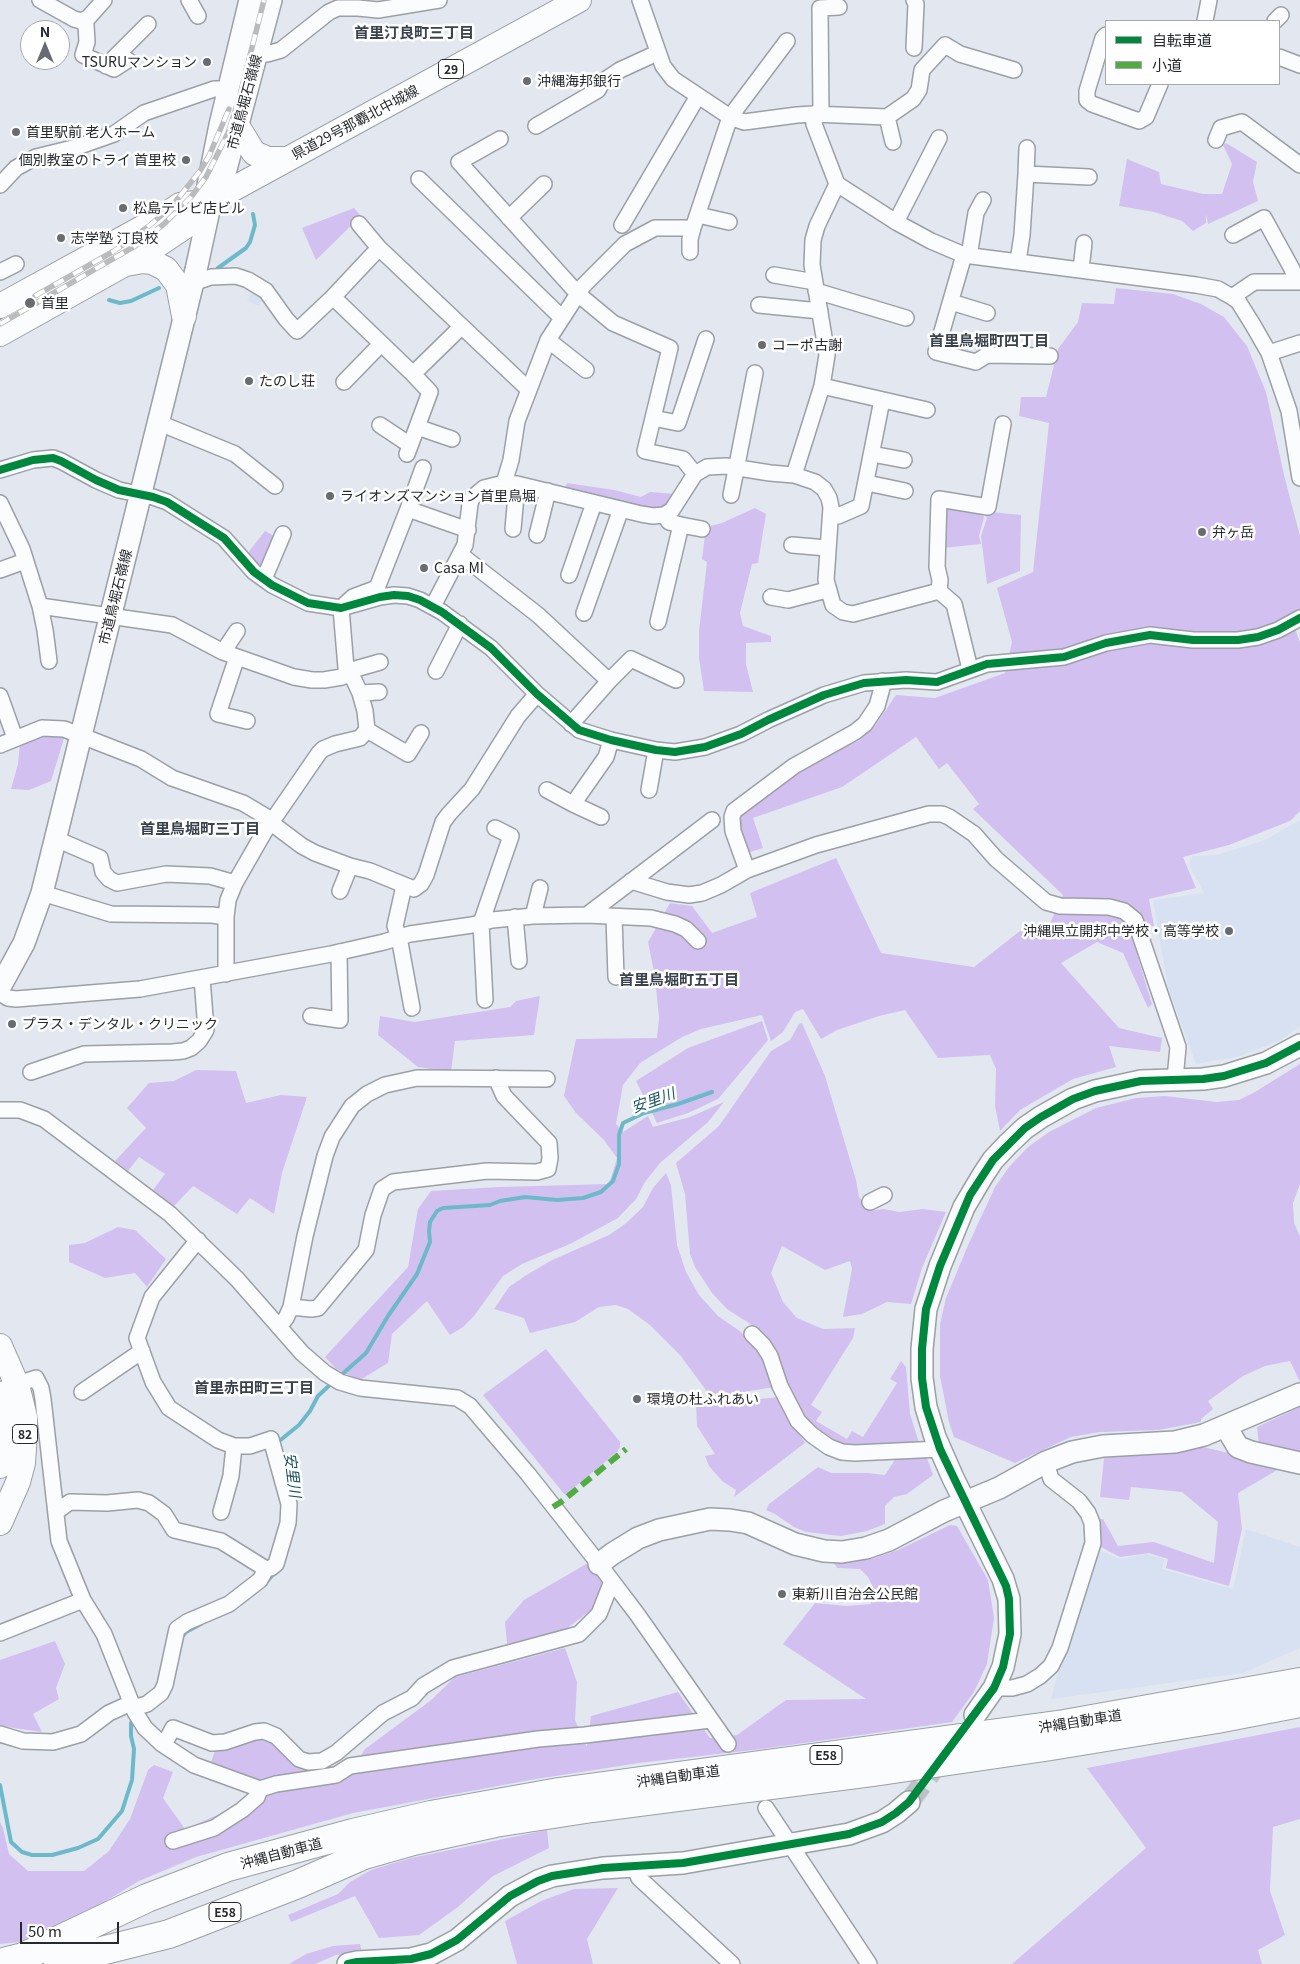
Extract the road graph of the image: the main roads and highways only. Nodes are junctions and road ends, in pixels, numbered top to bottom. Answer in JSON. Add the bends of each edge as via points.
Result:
{"nodes":[{"id":1,"x":569,"y":2,"type":"edge"},
{"id":2,"x":238,"y":127,"type":"road end"},
{"id":3,"x":286,"y":159,"type":"junction"},
{"id":4,"x":211,"y":201,"type":"junction"},
{"id":5,"x":122,"y":265,"type":"junction"},
{"id":6,"x":0,"y":306,"type":"edge"},
{"id":7,"x":184,"y":316,"type":"road end"},
{"id":8,"x":0,"y":334,"type":"edge"},
{"id":9,"x":0,"y":1346,"type":"edge"},
{"id":10,"x":9,"y":1387,"type":"edge"},
{"id":11,"x":0,"y":1404,"type":"edge"},
{"id":12,"x":0,"y":1466,"type":"edge"},
{"id":13,"x":0,"y":1523,"type":"edge"},
{"id":14,"x":1300,"y":1682,"type":"edge"},
{"id":15,"x":1300,"y":1703,"type":"edge"},
{"id":16,"x":0,"y":1947,"type":"edge"},
{"id":17,"x":69,"y":1948,"type":"edge"},
{"id":18,"x":0,"y":1964,"type":"edge"}],
"edges":[{"from":1,"to":3,"type":"main road","name":"県道29号那覇北中城線","number":"29"},
{"from":2,"to":3,"type":"main road","via":[[254,153],[268,159]]},
{"from":3,"to":4,"type":"main road","name":"県道29号那覇北中城線","number":"29"},
{"from":4,"to":5,"type":"main road","name":"県道29号那覇北中城線","number":"29","via":[[189,224]]},
{"from":4,"to":6,"type":"main road","name":"県道29号那覇北中城線","number":"29","via":[[180,205]]},
{"from":5,"to":7,"type":"main road","via":[[143,261],[158,264],[185,285]]},
{"from":5,"to":8,"type":"main road","name":"県道29号那覇北中城線","number":"29"},
{"from":9,"to":10,"type":"main road","number":"82"},
{"from":10,"to":13,"type":"main road","number":"82","via":[[24,1417],[23,1463]]},
{"from":11,"to":12,"type":"main road","number":"82","via":[[4,1433]]},
{"from":14,"to":17,"type":"highway","name":"沖縄自動車道","number":"E58","via":[[1064,1724],[558,1792],[431,1815],[228,1867],[147,1898]]},
{"from":15,"to":17,"type":"highway","name":"沖縄自動車道","number":"E58","via":[[1055,1745],[872,1772],[621,1803],[477,1827],[372,1853],[169,1934]]},
{"from":16,"to":17,"type":"highway","number":"E58"},
{"from":17,"to":18,"type":"highway","number":"E58"}]}
